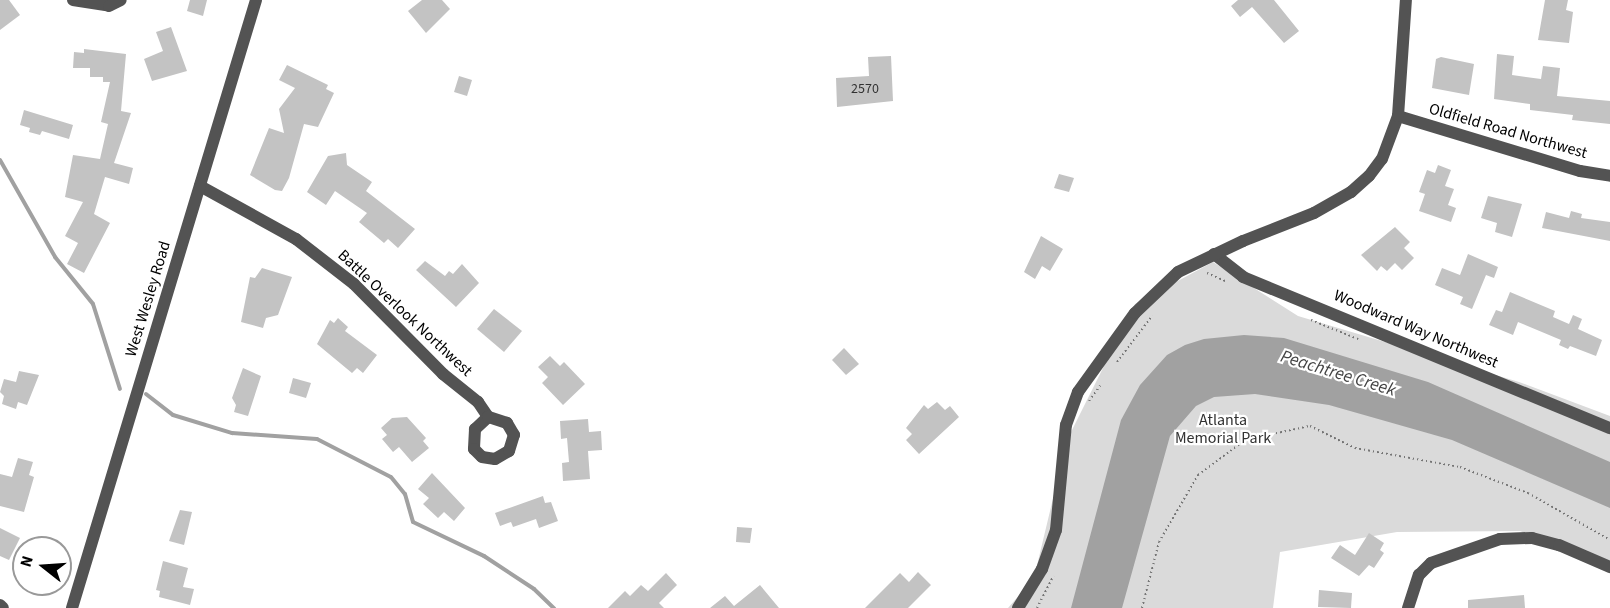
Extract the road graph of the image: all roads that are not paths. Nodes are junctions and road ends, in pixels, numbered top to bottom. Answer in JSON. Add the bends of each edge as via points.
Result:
{"nodes":[{"id":1,"x":74,"y":0,"type":"edge"},
{"id":2,"x":121,"y":0,"type":"edge"},
{"id":3,"x":256,"y":0,"type":"edge"},
{"id":4,"x":1406,"y":0,"type":"edge"},
{"id":5,"x":1398,"y":116,"type":"junction"},
{"id":6,"x":1610,"y":176,"type":"edge"},
{"id":7,"x":200,"y":186,"type":"junction"},
{"id":8,"x":1214,"y":254,"type":"junction"},
{"id":9,"x":488,"y":417,"type":"dead end"},
{"id":10,"x":1610,"y":428,"type":"edge"},
{"id":11,"x":1610,"y":567,"type":"edge"},
{"id":12,"x":72,"y":608,"type":"edge"},
{"id":13,"x":1018,"y":608,"type":"edge"},
{"id":14,"x":1408,"y":608,"type":"edge"}],
"edges":[{"from":1,"to":2,"type":"street","via":[[109,6]]},
{"from":3,"to":7,"type":"street","name":"West Wesley Road"},
{"from":4,"to":5,"type":"street"},
{"from":5,"to":6,"type":"street","name":"Oldfield Road Northwest","via":[[1580,171]]},
{"from":5,"to":8,"type":"street","via":[[1382,159],[1351,192],[1314,213]]},
{"from":7,"to":9,"type":"street","name":"Battle Overlook Northwest","via":[[330,263],[443,374],[478,402]]},
{"from":7,"to":12,"type":"street","name":"West Wesley Road"},
{"from":8,"to":10,"type":"street","name":"Woodward Way Northwest","via":[[1243,277]]},
{"from":8,"to":13,"type":"street","via":[[1178,272],[1150,295],[1078,392],[1066,425],[1056,530],[1042,569]]},
{"from":11,"to":14,"type":"street","via":[[1532,538],[1500,539],[1431,563],[1419,575]]}]}
